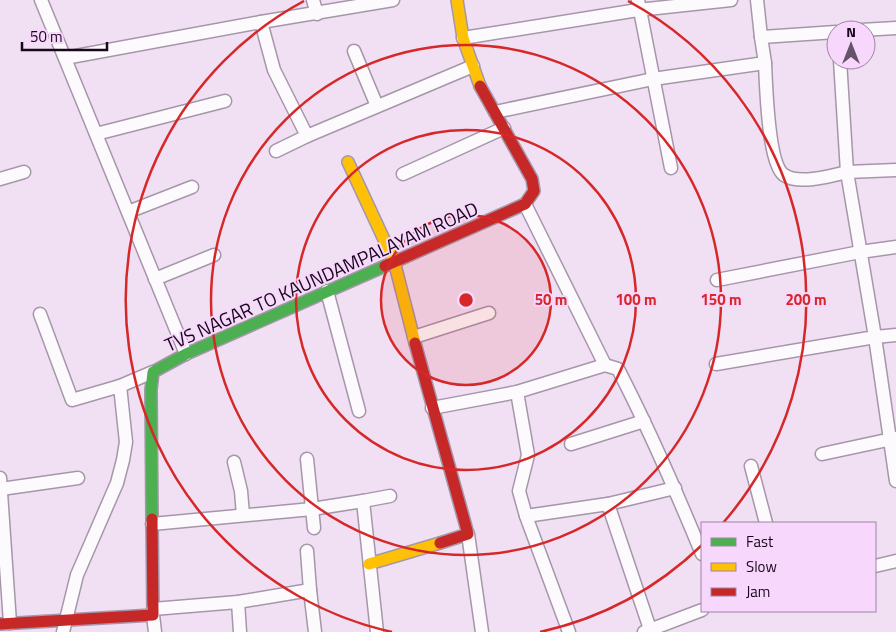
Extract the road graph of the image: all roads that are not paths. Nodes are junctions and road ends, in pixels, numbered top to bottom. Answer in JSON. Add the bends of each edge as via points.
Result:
{"nodes":[{"id":1,"x":313,"y":0,"type":"edge"},
{"id":2,"x":388,"y":0,"type":"edge"},
{"id":3,"x":457,"y":0,"type":"edge"},
{"id":4,"x":731,"y":0,"type":"edge"},
{"id":5,"x":757,"y":0,"type":"edge"},
{"id":6,"x":45,"y":1,"type":"edge"},
{"id":7,"x":638,"y":5,"type":"edge"},
{"id":8,"x":317,"y":14,"type":"junction"},
{"id":9,"x":261,"y":22,"type":"junction"},
{"id":10,"x":896,"y":28,"type":"edge"},
{"id":11,"x":876,"y":29,"type":"edge"},
{"id":12,"x":826,"y":33,"type":"edge"},
{"id":13,"x":762,"y":37,"type":"junction"},
{"id":14,"x":463,"y":38,"type":"junction"},
{"id":15,"x":354,"y":51,"type":"dead end"},
{"id":16,"x":65,"y":58,"type":"junction"},
{"id":17,"x":765,"y":63,"type":"junction"},
{"id":18,"x":473,"y":66,"type":"junction"},
{"id":19,"x":841,"y":70,"type":"edge"},
{"id":20,"x":653,"y":79,"type":"junction"},
{"id":21,"x":224,"y":101,"type":"dead end"},
{"id":22,"x":378,"y":106,"type":"junction"},
{"id":23,"x":495,"y":112,"type":"junction"},
{"id":24,"x":504,"y":128,"type":"junction"},
{"id":25,"x":96,"y":134,"type":"junction"},
{"id":26,"x":307,"y":136,"type":"junction"},
{"id":27,"x":276,"y":151,"type":"dead end"},
{"id":28,"x":348,"y":162,"type":"dead end"},
{"id":29,"x":671,"y":168,"type":"dead end"},
{"id":30,"x":896,"y":170,"type":"edge"},
{"id":31,"x":24,"y":172,"type":"dead end"},
{"id":32,"x":847,"y":172,"type":"junction"},
{"id":33,"x":404,"y":174,"type":"dead end"},
{"id":34,"x":0,"y":180,"type":"edge"},
{"id":35,"x":192,"y":187,"type":"dead end"},
{"id":36,"x":525,"y":204,"type":"junction"},
{"id":37,"x":128,"y":212,"type":"junction"},
{"id":38,"x":896,"y":247,"type":"edge"},
{"id":39,"x":860,"y":252,"type":"junction"},
{"id":40,"x":214,"y":255,"type":"dead end"},
{"id":41,"x":394,"y":261,"type":"junction"},
{"id":42,"x":155,"y":279,"type":"junction"},
{"id":43,"x":718,"y":280,"type":"dead end"},
{"id":44,"x":327,"y":291,"type":"junction"},
{"id":45,"x":489,"y":313,"type":"dead end"},
{"id":46,"x":40,"y":314,"type":"dead end"},
{"id":47,"x":896,"y":335,"type":"edge"},
{"id":48,"x":414,"y":337,"type":"junction"},
{"id":49,"x":875,"y":337,"type":"junction"},
{"id":50,"x":186,"y":354,"type":"junction"},
{"id":51,"x":716,"y":364,"type":"dead end"},
{"id":52,"x":605,"y":365,"type":"junction"},
{"id":53,"x":153,"y":372,"type":"junction"},
{"id":54,"x":120,"y":386,"type":"junction"},
{"id":55,"x":517,"y":392,"type":"junction"},
{"id":56,"x":432,"y":408,"type":"junction"},
{"id":57,"x":359,"y":411,"type":"dead end"},
{"id":58,"x":644,"y":421,"type":"junction"},
{"id":59,"x":893,"y":438,"type":"edge"},
{"id":60,"x":571,"y":444,"type":"dead end"},
{"id":61,"x":822,"y":454,"type":"dead end"},
{"id":62,"x":307,"y":459,"type":"dead end"},
{"id":63,"x":234,"y":462,"type":"dead end"},
{"id":64,"x":751,"y":466,"type":"dead end"},
{"id":65,"x":78,"y":478,"type":"dead end"},
{"id":66,"x":896,"y":480,"type":"edge"},
{"id":67,"x":1,"y":483,"type":"edge"},
{"id":68,"x":675,"y":488,"type":"junction"},
{"id":69,"x":390,"y":496,"type":"dead end"},
{"id":70,"x":363,"y":501,"type":"junction"},
{"id":71,"x":608,"y":504,"type":"junction"},
{"id":72,"x":312,"y":508,"type":"junction"},
{"id":73,"x":243,"y":515,"type":"junction"},
{"id":74,"x":526,"y":516,"type":"junction"},
{"id":75,"x":766,"y":522,"type":"edge"},
{"id":76,"x":152,"y":524,"type":"junction"},
{"id":77,"x":314,"y":528,"type":"dead end"},
{"id":78,"x":468,"y":534,"type":"junction"},
{"id":79,"x":307,"y":551,"type":"dead end"},
{"id":80,"x":701,"y":552,"type":"edge"},
{"id":81,"x":896,"y":561,"type":"edge"},
{"id":82,"x":368,"y":564,"type":"junction"},
{"id":83,"x":876,"y":566,"type":"edge"},
{"id":84,"x":310,"y":590,"type":"junction"},
{"id":85,"x":238,"y":602,"type":"junction"},
{"id":86,"x":701,"y":610,"type":"edge"},
{"id":87,"x":153,"y":612,"type":"junction"},
{"id":88,"x":5,"y":623,"type":"edge"},
{"id":89,"x":65,"y":626,"type":"edge"},
{"id":90,"x":564,"y":631,"type":"edge"},
{"id":91,"x":647,"y":631,"type":"edge"},
{"id":92,"x":155,"y":632,"type":"edge"},
{"id":93,"x":240,"y":632,"type":"edge"},
{"id":94,"x":315,"y":632,"type":"edge"},
{"id":95,"x":377,"y":632,"type":"edge"},
{"id":96,"x":482,"y":632,"type":"edge"}],
"edges":[{"from":1,"to":8,"type":"street"},
{"from":2,"to":8,"type":"street"},
{"from":3,"to":14,"type":"street"},
{"from":4,"to":7,"type":"street"},
{"from":5,"to":13,"type":"street"},
{"from":6,"to":16,"type":"street"},
{"from":7,"to":14,"type":"street"},
{"from":7,"to":20,"type":"street"},
{"from":8,"to":9,"type":"street"},
{"from":9,"to":16,"type":"street"},
{"from":9,"to":26,"type":"street","via":[[274,70]]},
{"from":10,"to":11,"type":"street"},
{"from":12,"to":13,"type":"street"},
{"from":13,"to":17,"type":"street"},
{"from":14,"to":18,"type":"street"},
{"from":15,"to":22,"type":"street"},
{"from":16,"to":25,"type":"street"},
{"from":17,"to":20,"type":"street"},
{"from":17,"to":32,"type":"street","via":[[771,140],[783,175],[796,180]]},
{"from":18,"to":22,"type":"street"},
{"from":18,"to":23,"type":"street"},
{"from":19,"to":32,"type":"street"},
{"from":20,"to":23,"type":"street"},
{"from":20,"to":29,"type":"street"},
{"from":21,"to":25,"type":"street"},
{"from":22,"to":26,"type":"street"},
{"from":23,"to":24,"type":"street"},
{"from":24,"to":33,"type":"street"},
{"from":24,"to":36,"type":"street","via":[[532,179],[534,191]]},
{"from":25,"to":37,"type":"street"},
{"from":26,"to":27,"type":"street"},
{"from":28,"to":41,"type":"street"},
{"from":30,"to":32,"type":"street"},
{"from":31,"to":34,"type":"street"},
{"from":32,"to":39,"type":"street"},
{"from":35,"to":37,"type":"street"},
{"from":36,"to":41,"type":"street","name":"TVS NAGAR TO KAUNDAMPALAYAM ROAD"},
{"from":36,"to":52,"type":"street"},
{"from":37,"to":42,"type":"street"},
{"from":38,"to":39,"type":"street"},
{"from":39,"to":43,"type":"street"},
{"from":39,"to":49,"type":"street"},
{"from":40,"to":42,"type":"street"},
{"from":41,"to":44,"type":"street","name":"TVS NAGAR TO KAUNDAMPALAYAM ROAD"},
{"from":41,"to":48,"type":"street"},
{"from":42,"to":50,"type":"street"},
{"from":44,"to":50,"type":"street","name":"TVS NAGAR TO KAUNDAMPALAYAM ROAD"},
{"from":44,"to":57,"type":"street"},
{"from":45,"to":48,"type":"street"},
{"from":46,"to":54,"type":"street","via":[[72,400]]},
{"from":47,"to":49,"type":"street"},
{"from":48,"to":56,"type":"street"},
{"from":49,"to":51,"type":"street"},
{"from":49,"to":59,"type":"street"},
{"from":50,"to":53,"type":"street","name":"TVS NAGAR TO KAUNDAMPALAYAM ROAD"},
{"from":52,"to":55,"type":"street"},
{"from":52,"to":58,"type":"street","via":[[618,369]]},
{"from":53,"to":54,"type":"street"},
{"from":53,"to":76,"type":"street","name":"TVS NAGAR TO KAUNDAMPALAYAM ROAD"},
{"from":54,"to":89,"type":"street","via":[[126,442],[123,460],[117,483],[77,575]]},
{"from":55,"to":56,"type":"street"},
{"from":55,"to":74,"type":"street","via":[[528,455],[519,491]]},
{"from":56,"to":78,"type":"street"},
{"from":58,"to":60,"type":"street"},
{"from":58,"to":68,"type":"street"},
{"from":59,"to":61,"type":"street"},
{"from":59,"to":66,"type":"street"},
{"from":62,"to":72,"type":"street"},
{"from":63,"to":73,"type":"street"},
{"from":64,"to":75,"type":"street"},
{"from":65,"to":67,"type":"street"},
{"from":67,"to":88,"type":"street"},
{"from":68,"to":71,"type":"street"},
{"from":68,"to":80,"type":"street"},
{"from":69,"to":70,"type":"street"},
{"from":70,"to":72,"type":"street"},
{"from":70,"to":82,"type":"street"},
{"from":71,"to":74,"type":"street"},
{"from":71,"to":91,"type":"street"},
{"from":72,"to":73,"type":"street"},
{"from":72,"to":77,"type":"street"},
{"from":73,"to":76,"type":"street"},
{"from":74,"to":90,"type":"street"},
{"from":76,"to":87,"type":"street","name":"TVS NAGAR TO KAUNDAMPALAYAM ROAD"},
{"from":78,"to":82,"type":"street"},
{"from":78,"to":96,"type":"street"},
{"from":79,"to":84,"type":"street"},
{"from":81,"to":83,"type":"street"},
{"from":82,"to":95,"type":"street"},
{"from":84,"to":85,"type":"street"},
{"from":84,"to":94,"type":"street"},
{"from":85,"to":87,"type":"street"},
{"from":85,"to":93,"type":"street"},
{"from":86,"to":91,"type":"street"},
{"from":87,"to":89,"type":"street"},
{"from":87,"to":92,"type":"street"},
{"from":88,"to":89,"type":"street"}]}
